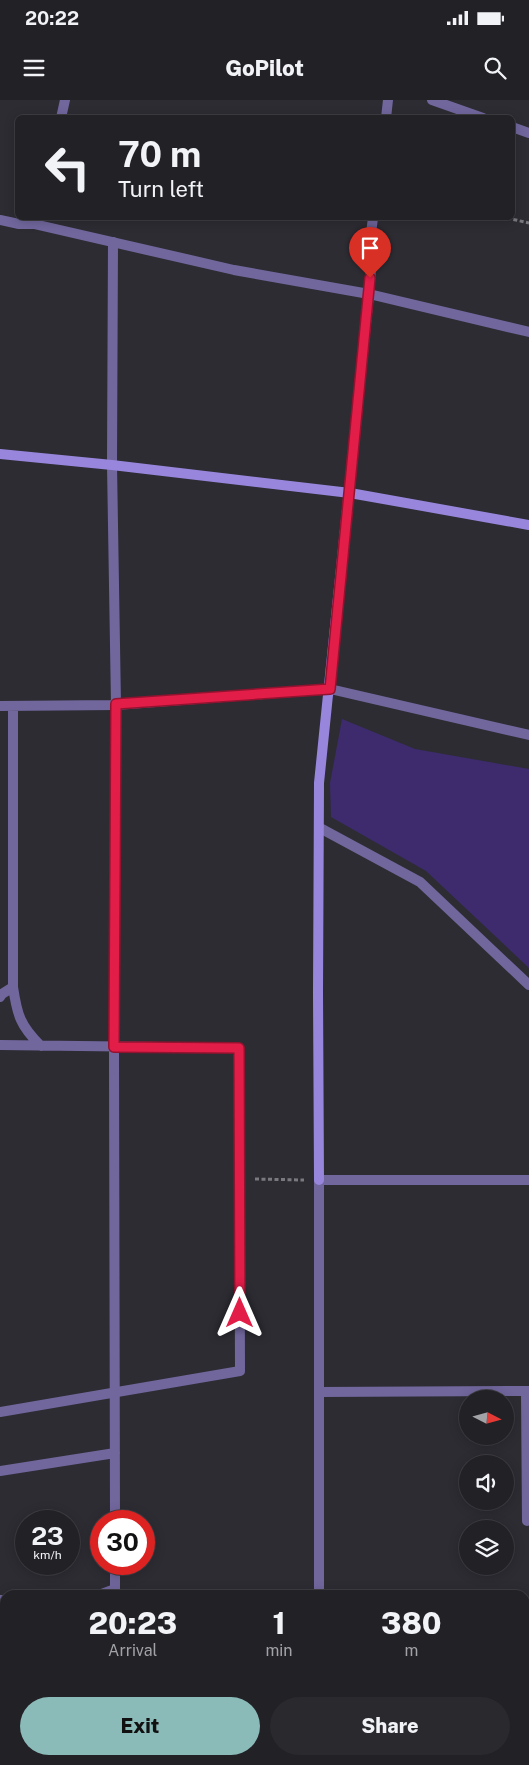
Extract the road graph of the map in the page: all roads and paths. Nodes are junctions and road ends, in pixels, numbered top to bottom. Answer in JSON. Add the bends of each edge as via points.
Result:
{"nodes":[{"id":1,"x":65,"y":100,"type":"edge"},
{"id":2,"x":388,"y":100,"type":"edge"},
{"id":3,"x":432,"y":100,"type":"edge"},
{"id":4,"x":62,"y":115,"type":"edge"},
{"id":5,"x":386,"y":115,"type":"edge"},
{"id":6,"x":474,"y":115,"type":"edge"},
{"id":7,"x":515,"y":128,"type":"edge"},
{"id":8,"x":529,"y":133,"type":"edge"},
{"id":9,"x":0,"y":220,"type":"edge"},
{"id":10,"x":373,"y":220,"type":"edge"},
{"id":11,"x":515,"y":220,"type":"edge"},
{"id":12,"x":35,"y":221,"type":"edge"},
{"id":13,"x":529,"y":223,"type":"edge"},
{"id":14,"x":113,"y":242,"type":"junction"},
{"id":15,"x":369,"y":294,"type":"junction"},
{"id":16,"x":529,"y":332,"type":"edge"},
{"id":17,"x":0,"y":454,"type":"edge"},
{"id":18,"x":112,"y":465,"type":"junction"},
{"id":19,"x":350,"y":493,"type":"junction"},
{"id":20,"x":529,"y":525,"type":"edge"},
{"id":21,"x":330,"y":689,"type":"junction"},
{"id":22,"x":116,"y":704,"type":"junction"},
{"id":23,"x":0,"y":706,"type":"edge"},
{"id":24,"x":13,"y":706,"type":"junction"},
{"id":25,"x":529,"y":735,"type":"edge"},
{"id":26,"x":320,"y":828,"type":"junction"},
{"id":27,"x":529,"y":985,"type":"edge"},
{"id":28,"x":13,"y":987,"type":"junction"},
{"id":29,"x":0,"y":997,"type":"edge"},
{"id":30,"x":0,"y":1045,"type":"edge"},
{"id":31,"x":41,"y":1046,"type":"junction"},
{"id":32,"x":114,"y":1047,"type":"junction"},
{"id":33,"x":239,"y":1179,"type":"junction"},
{"id":34,"x":320,"y":1180,"type":"junction"},
{"id":35,"x":529,"y":1180,"type":"edge"},
{"id":36,"x":527,"y":1391,"type":"edge"},
{"id":37,"x":114,"y":1392,"type":"junction"},
{"id":38,"x":320,"y":1392,"type":"junction"},
{"id":39,"x":0,"y":1412,"type":"edge"},
{"id":40,"x":115,"y":1453,"type":"junction"},
{"id":41,"x":0,"y":1471,"type":"edge"},
{"id":42,"x":115,"y":1510,"type":"edge"},
{"id":43,"x":527,"y":1521,"type":"dead end"},
{"id":44,"x":115,"y":1575,"type":"edge"},
{"id":45,"x":115,"y":1590,"type":"edge"},
{"id":46,"x":320,"y":1590,"type":"edge"}],
"edges":[{"from":1,"to":4,"type":"street"},
{"from":2,"to":5,"type":"street"},
{"from":3,"to":6,"type":"street"},
{"from":7,"to":8,"type":"street"},
{"from":9,"to":12,"type":"street","via":[[19,224]]},
{"from":10,"to":15,"type":"street"},
{"from":11,"to":13,"type":"path"},
{"from":12,"to":14,"type":"street"},
{"from":14,"to":15,"type":"street","via":[[234,270]]},
{"from":14,"to":18,"type":"street"},
{"from":15,"to":16,"type":"street"},
{"from":15,"to":19,"type":"street"},
{"from":17,"to":18,"type":"street"},
{"from":18,"to":19,"type":"street"},
{"from":18,"to":22,"type":"street"},
{"from":19,"to":20,"type":"street"},
{"from":19,"to":21,"type":"street"},
{"from":21,"to":22,"type":"street"},
{"from":21,"to":25,"type":"street"},
{"from":21,"to":26,"type":"street","via":[[319,784]]},
{"from":22,"to":24,"type":"street"},
{"from":22,"to":32,"type":"street"},
{"from":23,"to":24,"type":"street"},
{"from":24,"to":28,"type":"street"},
{"from":26,"to":27,"type":"street","via":[[420,882]]},
{"from":26,"to":34,"type":"street"},
{"from":28,"to":29,"type":"street"},
{"from":28,"to":31,"type":"street","via":[[17,1014],[28,1034]]},
{"from":30,"to":31,"type":"street"},
{"from":31,"to":32,"type":"street"},
{"from":32,"to":33,"type":"street","via":[[239,1048]]},
{"from":32,"to":37,"type":"street"},
{"from":33,"to":34,"type":"path"},
{"from":33,"to":37,"type":"street","via":[[240,1371]]},
{"from":34,"to":35,"type":"street"},
{"from":34,"to":38,"type":"street"},
{"from":36,"to":38,"type":"street"},
{"from":36,"to":43,"type":"street"},
{"from":37,"to":39,"type":"street"},
{"from":37,"to":40,"type":"street"},
{"from":38,"to":46,"type":"street"},
{"from":40,"to":41,"type":"street"},
{"from":40,"to":42,"type":"street"},
{"from":44,"to":45,"type":"street"}]}
